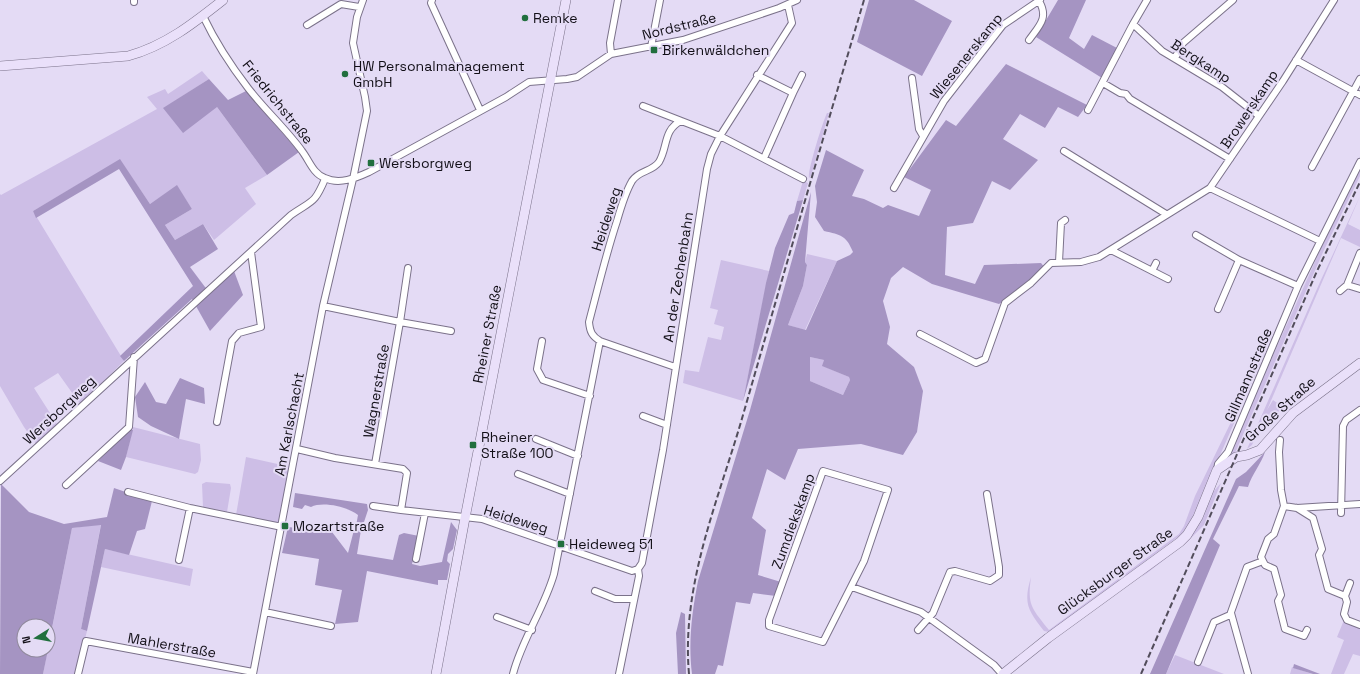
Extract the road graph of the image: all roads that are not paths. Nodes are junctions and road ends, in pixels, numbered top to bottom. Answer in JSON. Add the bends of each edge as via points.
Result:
{"nodes":[{"id":1,"x":223,"y":0,"type":"edge"},
{"id":2,"x":363,"y":0,"type":"edge"},
{"id":3,"x":432,"y":0,"type":"edge"},
{"id":4,"x":566,"y":0,"type":"edge"},
{"id":5,"x":618,"y":0,"type":"edge"},
{"id":6,"x":660,"y":0,"type":"edge"},
{"id":7,"x":796,"y":0,"type":"edge"},
{"id":8,"x":1040,"y":0,"type":"edge"},
{"id":9,"x":1147,"y":0,"type":"edge"},
{"id":10,"x":1233,"y":0,"type":"edge"},
{"id":11,"x":1334,"y":0,"type":"edge"},
{"id":12,"x":788,"y":5,"type":"junction"},
{"id":13,"x":359,"y":7,"type":"junction"},
{"id":14,"x":204,"y":16,"type":"junction"},
{"id":15,"x":1133,"y":24,"type":"junction"},
{"id":16,"x":307,"y":25,"type":"dead end"},
{"id":17,"x":1029,"y":40,"type":"dead end"},
{"id":18,"x":651,"y":47,"type":"junction"},
{"id":19,"x":611,"y":54,"type":"junction"},
{"id":20,"x":1175,"y":58,"type":"junction"},
{"id":21,"x":1296,"y":60,"type":"junction"},
{"id":22,"x":0,"y":66,"type":"edge"},
{"id":23,"x":757,"y":75,"type":"junction"},
{"id":24,"x":802,"y":75,"type":"dead end"},
{"id":25,"x":912,"y":78,"type":"dead end"},
{"id":26,"x":1360,"y":78,"type":"edge"},
{"id":27,"x":551,"y":80,"type":"junction"},
{"id":28,"x":1103,"y":83,"type":"junction"},
{"id":29,"x":1353,"y":92,"type":"junction"},
{"id":30,"x":793,"y":93,"type":"junction"},
{"id":31,"x":1360,"y":95,"type":"edge"},
{"id":32,"x":643,"y":106,"type":"dead end"},
{"id":33,"x":480,"y":110,"type":"junction"},
{"id":34,"x":1088,"y":110,"type":"dead end"},
{"id":35,"x":1259,"y":116,"type":"junction"},
{"id":36,"x":681,"y":121,"type":"junction"},
{"id":37,"x":720,"y":136,"type":"junction"},
{"id":38,"x":923,"y":136,"type":"junction"},
{"id":39,"x":1064,"y":151,"type":"dead end"},
{"id":40,"x":764,"y":158,"type":"junction"},
{"id":41,"x":1230,"y":159,"type":"junction"},
{"id":42,"x":1360,"y":162,"type":"edge"},
{"id":43,"x":1312,"y":167,"type":"dead end"},
{"id":44,"x":325,"y":179,"type":"junction"},
{"id":45,"x":353,"y":179,"type":"junction"},
{"id":46,"x":803,"y":179,"type":"dead end"},
{"id":47,"x":894,"y":188,"type":"dead end"},
{"id":48,"x":1210,"y":188,"type":"junction"},
{"id":49,"x":1166,"y":214,"type":"junction"},
{"id":50,"x":1065,"y":220,"type":"dead end"},
{"id":51,"x":1196,"y":236,"type":"dead end"},
{"id":52,"x":1320,"y":241,"type":"junction"},
{"id":53,"x":1111,"y":250,"type":"junction"},
{"id":54,"x":251,"y":252,"type":"junction"},
{"id":55,"x":1360,"y":253,"type":"edge"},
{"id":56,"x":1239,"y":260,"type":"junction"},
{"id":57,"x":1058,"y":262,"type":"junction"},
{"id":58,"x":1156,"y":263,"type":"dead end"},
{"id":59,"x":408,"y":268,"type":"dead end"},
{"id":60,"x":1152,"y":271,"type":"junction"},
{"id":61,"x":1168,"y":279,"type":"dead end"},
{"id":62,"x":1347,"y":285,"type":"junction"},
{"id":63,"x":1298,"y":286,"type":"junction"},
{"id":64,"x":1360,"y":289,"type":"edge"},
{"id":65,"x":1340,"y":291,"type":"dead end"},
{"id":66,"x":323,"y":306,"type":"junction"},
{"id":67,"x":1218,"y":309,"type":"dead end"},
{"id":68,"x":400,"y":322,"type":"junction"},
{"id":69,"x":451,"y":331,"type":"dead end"},
{"id":70,"x":920,"y":334,"type":"dead end"},
{"id":71,"x":542,"y":341,"type":"dead end"},
{"id":72,"x":600,"y":341,"type":"junction"},
{"id":73,"x":134,"y":357,"type":"junction"},
{"id":74,"x":1360,"y":363,"type":"edge"},
{"id":75,"x":676,"y":367,"type":"junction"},
{"id":76,"x":590,"y":396,"type":"junction"},
{"id":77,"x":1360,"y":410,"type":"edge"},
{"id":78,"x":643,"y":416,"type":"dead end"},
{"id":79,"x":217,"y":422,"type":"dead end"},
{"id":80,"x":667,"y":425,"type":"junction"},
{"id":81,"x":536,"y":439,"type":"dead end"},
{"id":82,"x":1280,"y":440,"type":"dead end"},
{"id":83,"x":297,"y":449,"type":"junction"},
{"id":84,"x":578,"y":456,"type":"junction"},
{"id":85,"x":375,"y":464,"type":"junction"},
{"id":86,"x":1216,"y":470,"type":"junction"},
{"id":87,"x":518,"y":474,"type":"dead end"},
{"id":88,"x":0,"y":481,"type":"edge"},
{"id":89,"x":66,"y":485,"type":"dead end"},
{"id":90,"x":128,"y":492,"type":"dead end"},
{"id":91,"x":570,"y":494,"type":"junction"},
{"id":92,"x":987,"y":494,"type":"dead end"},
{"id":93,"x":1360,"y":504,"type":"edge"},
{"id":94,"x":1341,"y":505,"type":"junction"},
{"id":95,"x":373,"y":506,"type":"dead end"},
{"id":96,"x":1284,"y":506,"type":"junction"},
{"id":97,"x":190,"y":508,"type":"junction"},
{"id":98,"x":1297,"y":508,"type":"junction"},
{"id":99,"x":401,"y":510,"type":"junction"},
{"id":100,"x":426,"y":513,"type":"junction"},
{"id":101,"x":1341,"y":513,"type":"dead end"},
{"id":102,"x":465,"y":518,"type":"junction"},
{"id":103,"x":282,"y":527,"type":"junction"},
{"id":104,"x":560,"y":546,"type":"junction"},
{"id":105,"x":416,"y":559,"type":"dead end"},
{"id":106,"x":180,"y":560,"type":"dead end"},
{"id":107,"x":1263,"y":561,"type":"junction"},
{"id":108,"x":638,"y":569,"type":"junction"},
{"id":109,"x":1350,"y":583,"type":"dead end"},
{"id":110,"x":852,"y":587,"type":"junction"},
{"id":111,"x":595,"y":591,"type":"dead end"},
{"id":112,"x":1345,"y":596,"type":"junction"},
{"id":113,"x":634,"y":599,"type":"junction"},
{"id":114,"x":265,"y":612,"type":"junction"},
{"id":115,"x":1231,"y":613,"type":"junction"},
{"id":116,"x":498,"y":617,"type":"dead end"},
{"id":117,"x":929,"y":618,"type":"junction"},
{"id":118,"x":1360,"y":625,"type":"edge"},
{"id":119,"x":331,"y":626,"type":"dead end"},
{"id":120,"x":532,"y":630,"type":"junction"},
{"id":121,"x":918,"y":630,"type":"dead end"},
{"id":122,"x":1307,"y":630,"type":"dead end"},
{"id":123,"x":1198,"y":662,"type":"dead end"},
{"id":124,"x":253,"y":673,"type":"edge"},
{"id":125,"x":78,"y":674,"type":"edge"},
{"id":126,"x":436,"y":674,"type":"edge"},
{"id":127,"x":513,"y":674,"type":"edge"},
{"id":128,"x":619,"y":674,"type":"edge"},
{"id":129,"x":1002,"y":674,"type":"edge"},
{"id":130,"x":1248,"y":674,"type":"edge"}],
"edges":[{"from":1,"to":14,"type":"main road"},
{"from":2,"to":13,"type":"street"},
{"from":3,"to":33,"type":"street","via":[[431,3]]},
{"from":4,"to":27,"type":"main road","name":"Rheiner Straße"},
{"from":5,"to":19,"type":"street","via":[[610,43]]},
{"from":6,"to":18,"type":"street"},
{"from":7,"to":12,"type":"street","name":"Nordstraße"},
{"from":8,"to":17,"type":"street","name":"Wiesenerskamp","via":[[1044,14],[1042,22]]},
{"from":8,"to":38,"type":"street","name":"Wiesenerskamp","via":[[1003,25],[944,101]]},
{"from":9,"to":15,"type":"street"},
{"from":10,"to":20,"type":"street","via":[[1183,43]]},
{"from":11,"to":21,"type":"street","name":"Browerskamp"},
{"from":12,"to":18,"type":"street","name":"Nordstraße","via":[[716,30]]},
{"from":12,"to":23,"type":"street","name":"An der Zechenbahn","via":[[792,22]]},
{"from":13,"to":16,"type":"street","via":[[341,4]]},
{"from":13,"to":45,"type":"street","name":"Am Karlschacht","via":[[353,43],[366,96],[367,111]]},
{"from":14,"to":22,"type":"main road","via":[[152,48],[128,56]]},
{"from":14,"to":44,"type":"street","name":"Friedrichstraße","via":[[217,41],[249,89],[303,151],[318,174]]},
{"from":15,"to":20,"type":"street","name":"Bergkamp"},
{"from":15,"to":28,"type":"street"},
{"from":18,"to":19,"type":"street","name":"Nordstraße"},
{"from":19,"to":27,"type":"street","name":"Nordstraße","via":[[577,77]]},
{"from":20,"to":35,"type":"street","name":"Bergkamp","via":[[1222,87]]},
{"from":21,"to":29,"type":"street"},
{"from":21,"to":35,"type":"street","name":"Browerskamp"},
{"from":23,"to":30,"type":"street"},
{"from":23,"to":37,"type":"street","name":"An der Zechenbahn"},
{"from":24,"to":30,"type":"street"},
{"from":25,"to":38,"type":"street","name":"Wiesenerskamp"},
{"from":26,"to":29,"type":"street"},
{"from":27,"to":33,"type":"street","via":[[529,82]]},
{"from":27,"to":102,"type":"main road","name":"Rheiner Straße"},
{"from":28,"to":34,"type":"street"},
{"from":28,"to":41,"type":"street","via":[[1120,94],[1126,94],[1130,99]]},
{"from":29,"to":31,"type":"street"},
{"from":29,"to":43,"type":"street"},
{"from":30,"to":40,"type":"street"},
{"from":32,"to":36,"type":"street"},
{"from":33,"to":45,"type":"street"},
{"from":35,"to":41,"type":"street","name":"Browerskamp"},
{"from":36,"to":37,"type":"street"},
{"from":36,"to":72,"type":"street","name":"Heideweg","via":[[671,128],[659,161],[654,167],[637,174],[622,202],[589,322],[594,337]]},
{"from":37,"to":40,"type":"street"},
{"from":37,"to":75,"type":"street","name":"An der Zechenbahn","via":[[707,169]]},
{"from":38,"to":47,"type":"street","name":"Wiesenerskamp"},
{"from":39,"to":49,"type":"street"},
{"from":40,"to":46,"type":"street"},
{"from":41,"to":48,"type":"street","name":"Browerskamp"},
{"from":42,"to":52,"type":"street","name":"Gillmannstraße"},
{"from":44,"to":45,"type":"street"},
{"from":44,"to":54,"type":"street","name":"Wersborgweg","via":[[312,203],[291,215]]},
{"from":45,"to":66,"type":"street","name":"Am Karlschacht"},
{"from":48,"to":49,"type":"street","name":"Browerskamp"},
{"from":48,"to":52,"type":"street"},
{"from":49,"to":53,"type":"street","name":"Browerskamp"},
{"from":50,"to":57,"type":"street","via":[[1061,223]]},
{"from":51,"to":56,"type":"street"},
{"from":52,"to":63,"type":"street","name":"Gillmannstraße"},
{"from":53,"to":57,"type":"street","name":"Browerskamp","via":[[1092,260]]},
{"from":53,"to":60,"type":"street"},
{"from":54,"to":73,"type":"street","name":"Wersborgweg"},
{"from":54,"to":79,"type":"street","via":[[261,327],[240,333],[232,341]]},
{"from":55,"to":62,"type":"street"},
{"from":56,"to":63,"type":"street"},
{"from":56,"to":67,"type":"street"},
{"from":57,"to":70,"type":"street","name":"Browerskamp","via":[[1051,263],[1031,283],[1004,303],[982,362],[976,363]]},
{"from":58,"to":60,"type":"street"},
{"from":59,"to":68,"type":"street","name":"Wagnerstraße"},
{"from":60,"to":61,"type":"street"},
{"from":62,"to":64,"type":"street"},
{"from":62,"to":65,"type":"street"},
{"from":63,"to":86,"type":"street","name":"Gillmannstraße","via":[[1234,438]]},
{"from":66,"to":68,"type":"street"},
{"from":66,"to":83,"type":"street","name":"Am Karlschacht"},
{"from":68,"to":69,"type":"street"},
{"from":68,"to":85,"type":"street","name":"Wagnerstraße"},
{"from":71,"to":76,"type":"street","via":[[537,369],[543,380]]},
{"from":72,"to":75,"type":"street"},
{"from":72,"to":76,"type":"street","name":"Heideweg"},
{"from":73,"to":88,"type":"street","name":"Wersborgweg"},
{"from":73,"to":89,"type":"street","via":[[129,427]]},
{"from":74,"to":86,"type":"main road","name":"Große Straße","via":[[1293,413],[1260,450],[1236,457]]},
{"from":75,"to":80,"type":"street","name":"An der Zechenbahn"},
{"from":76,"to":84,"type":"street","name":"Heideweg"},
{"from":77,"to":94,"type":"street","via":[[1346,420],[1343,426]]},
{"from":78,"to":80,"type":"street"},
{"from":80,"to":108,"type":"street","name":"An der Zechenbahn","via":[[642,563]]},
{"from":81,"to":84,"type":"street"},
{"from":82,"to":96,"type":"street"},
{"from":83,"to":85,"type":"street"},
{"from":83,"to":103,"type":"street","name":"Am Karlschacht"},
{"from":84,"to":91,"type":"street","name":"Heideweg"},
{"from":85,"to":99,"type":"street","via":[[406,470]]},
{"from":86,"to":129,"type":"main road","name":"Glücksburger Straße","via":[[1198,517],[1180,542]]},
{"from":87,"to":91,"type":"street"},
{"from":90,"to":97,"type":"street"},
{"from":91,"to":104,"type":"street","name":"Heideweg"},
{"from":92,"to":117,"type":"street","via":[[999,575],[990,581],[955,571],[950,572]]},
{"from":93,"to":94,"type":"street"},
{"from":94,"to":98,"type":"street"},
{"from":94,"to":101,"type":"street"},
{"from":95,"to":99,"type":"street"},
{"from":96,"to":98,"type":"street"},
{"from":96,"to":107,"type":"street","via":[[1274,534],[1268,539],[1261,557]]},
{"from":97,"to":103,"type":"street"},
{"from":97,"to":106,"type":"street"},
{"from":98,"to":112,"type":"street","via":[[1313,518],[1322,549],[1319,555],[1328,589]]},
{"from":99,"to":100,"type":"street"},
{"from":100,"to":102,"type":"street"},
{"from":100,"to":105,"type":"street"},
{"from":102,"to":104,"type":"street","name":"Heideweg","via":[[482,519]]},
{"from":102,"to":126,"type":"main road","name":"Rheiner Straße"},
{"from":103,"to":114,"type":"street","name":"Am Karlschacht"},
{"from":104,"to":108,"type":"street","name":"Heideweg","via":[[632,571]]},
{"from":104,"to":120,"type":"street","name":"Heideweg","via":[[549,591]]},
{"from":107,"to":115,"type":"street","via":[[1248,567]]},
{"from":107,"to":122,"type":"street","via":[[1274,569],[1281,595],[1278,601],[1285,629],[1304,636]]},
{"from":108,"to":113,"type":"street","name":"An der Zechenbahn"},
{"from":109,"to":112,"type":"street"},
{"from":110,"to":110,"type":"street","name":"Zumdiekskamp","via":[[864,561],[888,490],[823,471],[769,626],[823,642]]},
{"from":110,"to":117,"type":"street","via":[[921,612]]},
{"from":111,"to":113,"type":"street","via":[[616,598]]},
{"from":112,"to":118,"type":"street","via":[[1347,602],[1344,614],[1347,620]]},
{"from":113,"to":128,"type":"street","name":"An der Zechenbahn"},
{"from":114,"to":119,"type":"street"},
{"from":114,"to":124,"type":"street","name":"Am Karlschacht"},
{"from":115,"to":123,"type":"street","via":[[1214,622]]},
{"from":115,"to":130,"type":"street"},
{"from":116,"to":120,"type":"street"},
{"from":117,"to":121,"type":"street"},
{"from":117,"to":129,"type":"street","via":[[994,665]]},
{"from":120,"to":127,"type":"street","name":"Heideweg","via":[[516,662]]},
{"from":124,"to":125,"type":"street","name":"Mahlerstraße","via":[[86,641]]}]}
